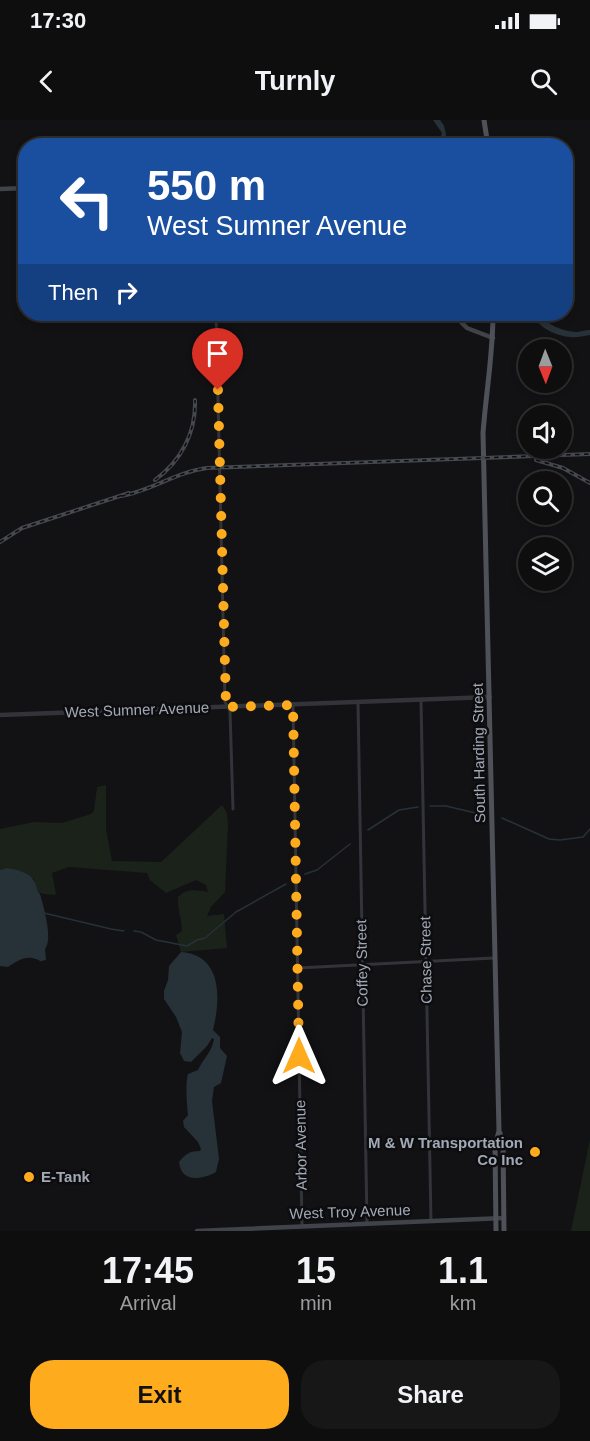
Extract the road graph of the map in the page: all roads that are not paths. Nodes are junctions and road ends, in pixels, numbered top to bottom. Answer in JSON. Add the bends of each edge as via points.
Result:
{"nodes":[{"id":1,"x":484,"y":120,"type":"edge"},
{"id":2,"x":487,"y":138,"type":"edge"},
{"id":3,"x":18,"y":188,"type":"edge"},
{"id":4,"x":0,"y":189,"type":"edge"},
{"id":5,"x":216,"y":321,"type":"edge"},
{"id":6,"x":460,"y":321,"type":"edge"},
{"id":7,"x":493,"y":321,"type":"edge"},
{"id":8,"x":493,"y":338,"type":"junction"},
{"id":9,"x":490,"y":697,"type":"junction"},
{"id":10,"x":421,"y":700,"type":"junction"},
{"id":11,"x":358,"y":702,"type":"junction"},
{"id":12,"x":293,"y":705,"type":"junction"},
{"id":13,"x":226,"y":707,"type":"junction"},
{"id":14,"x":0,"y":715,"type":"edge"},
{"id":15,"x":233,"y":809,"type":"dead end"},
{"id":16,"x":495,"y":958,"type":"junction"},
{"id":17,"x":426,"y":962,"type":"junction"},
{"id":18,"x":362,"y":965,"type":"junction"},
{"id":19,"x":298,"y":968,"type":"junction"},
{"id":20,"x":499,"y":1131,"type":"junction"},
{"id":21,"x":496,"y":1218,"type":"junction"},
{"id":22,"x":504,"y":1218,"type":"junction"},
{"id":23,"x":431,"y":1221,"type":"junction"},
{"id":24,"x":367,"y":1224,"type":"junction"},
{"id":25,"x":302,"y":1226,"type":"junction"},
{"id":26,"x":241,"y":1230,"type":"edge"},
{"id":27,"x":197,"y":1231,"type":"edge"},
{"id":28,"x":496,"y":1231,"type":"edge"},
{"id":29,"x":504,"y":1231,"type":"edge"}],
"edges":[{"from":1,"to":2,"type":"main road"},
{"from":3,"to":4,"type":"main road"},
{"from":5,"to":13,"type":"street"},
{"from":6,"to":8,"type":"main road","via":[[467,328]]},
{"from":7,"to":8,"type":"main road","name":"South Harding Street"},
{"from":8,"to":9,"type":"main road","name":"South Harding Street","via":[[483,433]]},
{"from":9,"to":10,"type":"street","name":"West Sumner Avenue"},
{"from":9,"to":16,"type":"main road","name":"South Harding Street"},
{"from":10,"to":11,"type":"street","name":"West Sumner Avenue"},
{"from":10,"to":17,"type":"street","name":"Chase Street"},
{"from":11,"to":12,"type":"street","name":"West Sumner Avenue"},
{"from":11,"to":18,"type":"street","name":"Coffey Street"},
{"from":12,"to":13,"type":"street","name":"West Sumner Avenue"},
{"from":12,"to":19,"type":"street","name":"Arbor Avenue"},
{"from":13,"to":14,"type":"street","name":"West Sumner Avenue"},
{"from":13,"to":15,"type":"street","via":[[230,711]]},
{"from":16,"to":17,"type":"street"},
{"from":16,"to":20,"type":"main road","name":"South Harding Street"},
{"from":17,"to":18,"type":"street"},
{"from":17,"to":23,"type":"street","name":"Chase Street"},
{"from":18,"to":19,"type":"street"},
{"from":18,"to":24,"type":"street","name":"Coffey Street"},
{"from":19,"to":25,"type":"street","name":"Arbor Avenue"},
{"from":20,"to":21,"type":"main road","via":[[495,1141]]},
{"from":20,"to":22,"type":"main road","via":[[503,1141]]},
{"from":21,"to":22,"type":"main road","name":"West Troy Avenue"},
{"from":21,"to":23,"type":"main road","name":"West Troy Avenue"},
{"from":21,"to":28,"type":"main road"},
{"from":22,"to":29,"type":"main road"},
{"from":23,"to":24,"type":"main road","name":"West Troy Avenue"},
{"from":24,"to":25,"type":"main road","name":"West Troy Avenue"},
{"from":25,"to":26,"type":"main road","name":"West Troy Avenue"},
{"from":26,"to":27,"type":"main road","name":"West Troy Avenue"}]}
